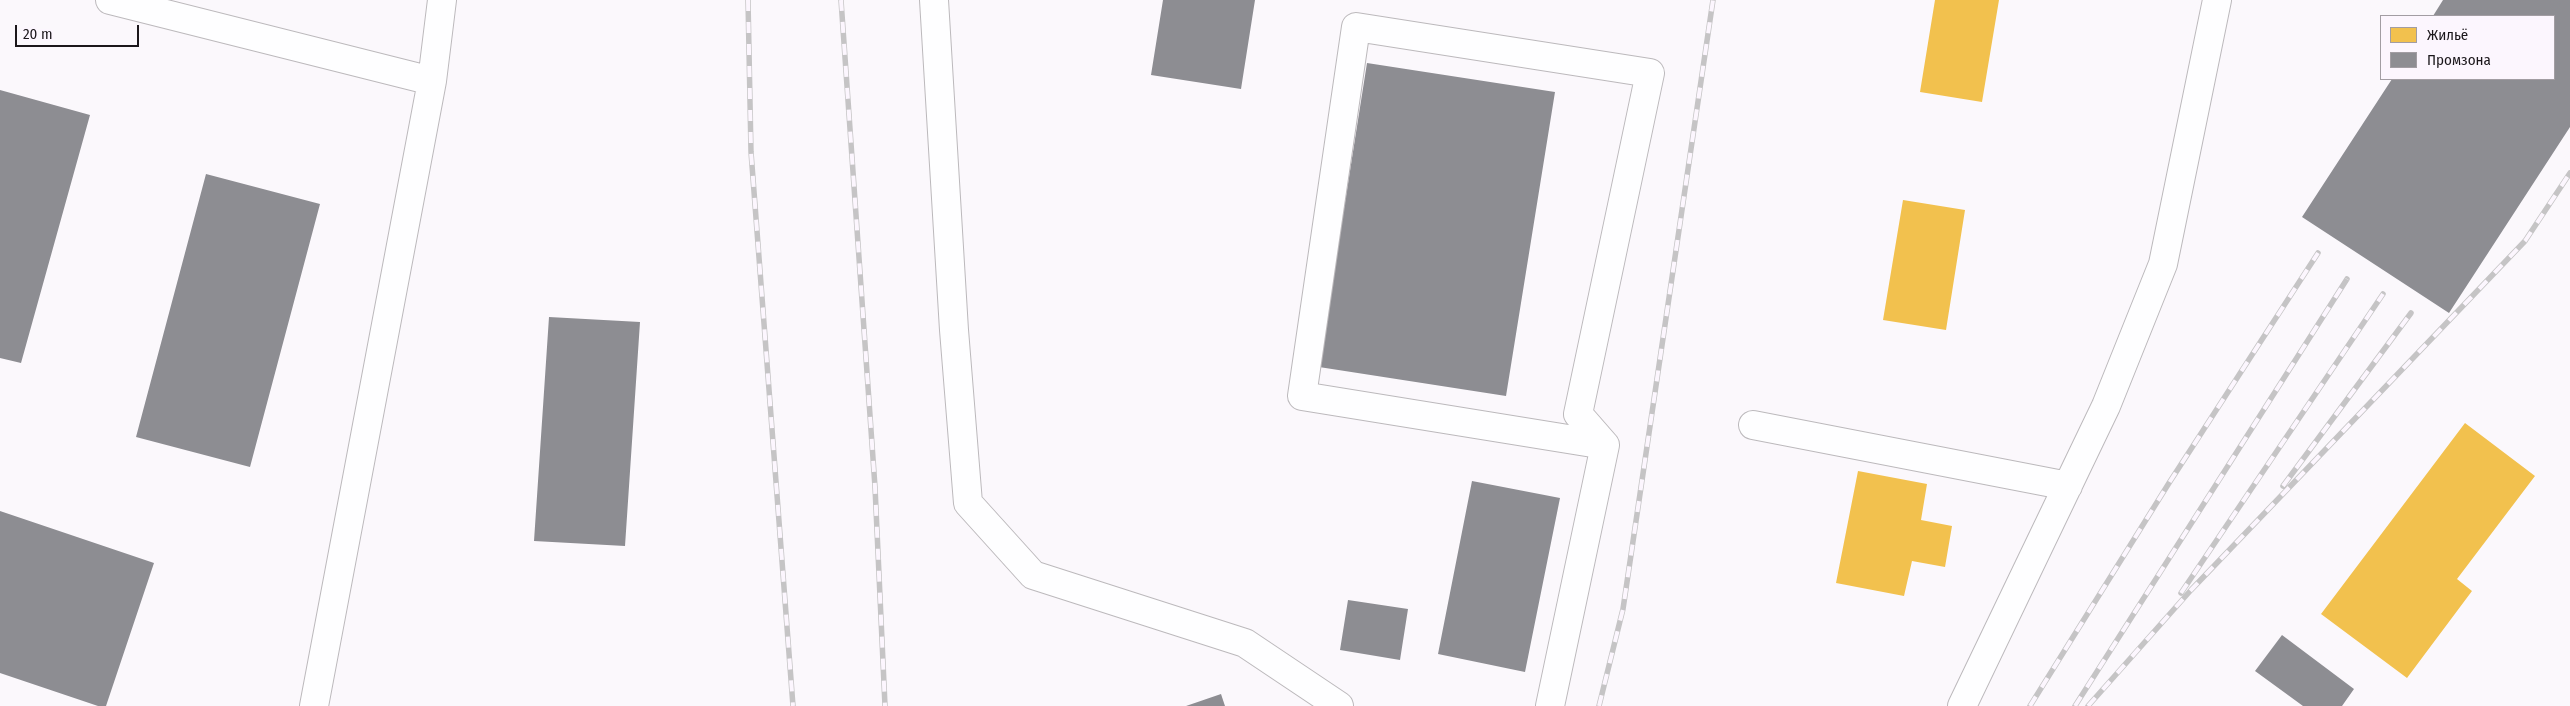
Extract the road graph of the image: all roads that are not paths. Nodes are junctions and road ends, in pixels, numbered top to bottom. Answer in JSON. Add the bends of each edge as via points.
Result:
{"nodes":[{"id":1,"x":110,"y":0,"type":"edge"},
{"id":2,"x":442,"y":0,"type":"edge"},
{"id":3,"x":934,"y":0,"type":"edge"},
{"id":4,"x":2217,"y":0,"type":"edge"},
{"id":5,"x":432,"y":81,"type":"junction"},
{"id":6,"x":1754,"y":425,"type":"dead end"},
{"id":7,"x":1605,"y":445,"type":"junction"},
{"id":8,"x":2068,"y":486,"type":"junction"},
{"id":9,"x":314,"y":706,"type":"edge"},
{"id":10,"x":1339,"y":706,"type":"edge"},
{"id":11,"x":1550,"y":706,"type":"edge"},
{"id":12,"x":1962,"y":706,"type":"edge"}],
"edges":[{"from":1,"to":5,"type":"street"},
{"from":2,"to":5,"type":"street"},
{"from":3,"to":10,"type":"street","via":[[968,503],[1033,575],[1246,642]]},
{"from":4,"to":8,"type":"street","via":[[2163,264],[2106,406]]},
{"from":5,"to":9,"type":"street"},
{"from":6,"to":8,"type":"street"},
{"from":7,"to":7,"type":"street","via":[[1578,414],[1650,73],[1356,27],[1302,396]]},
{"from":7,"to":11,"type":"street"},
{"from":8,"to":12,"type":"street"}]}
